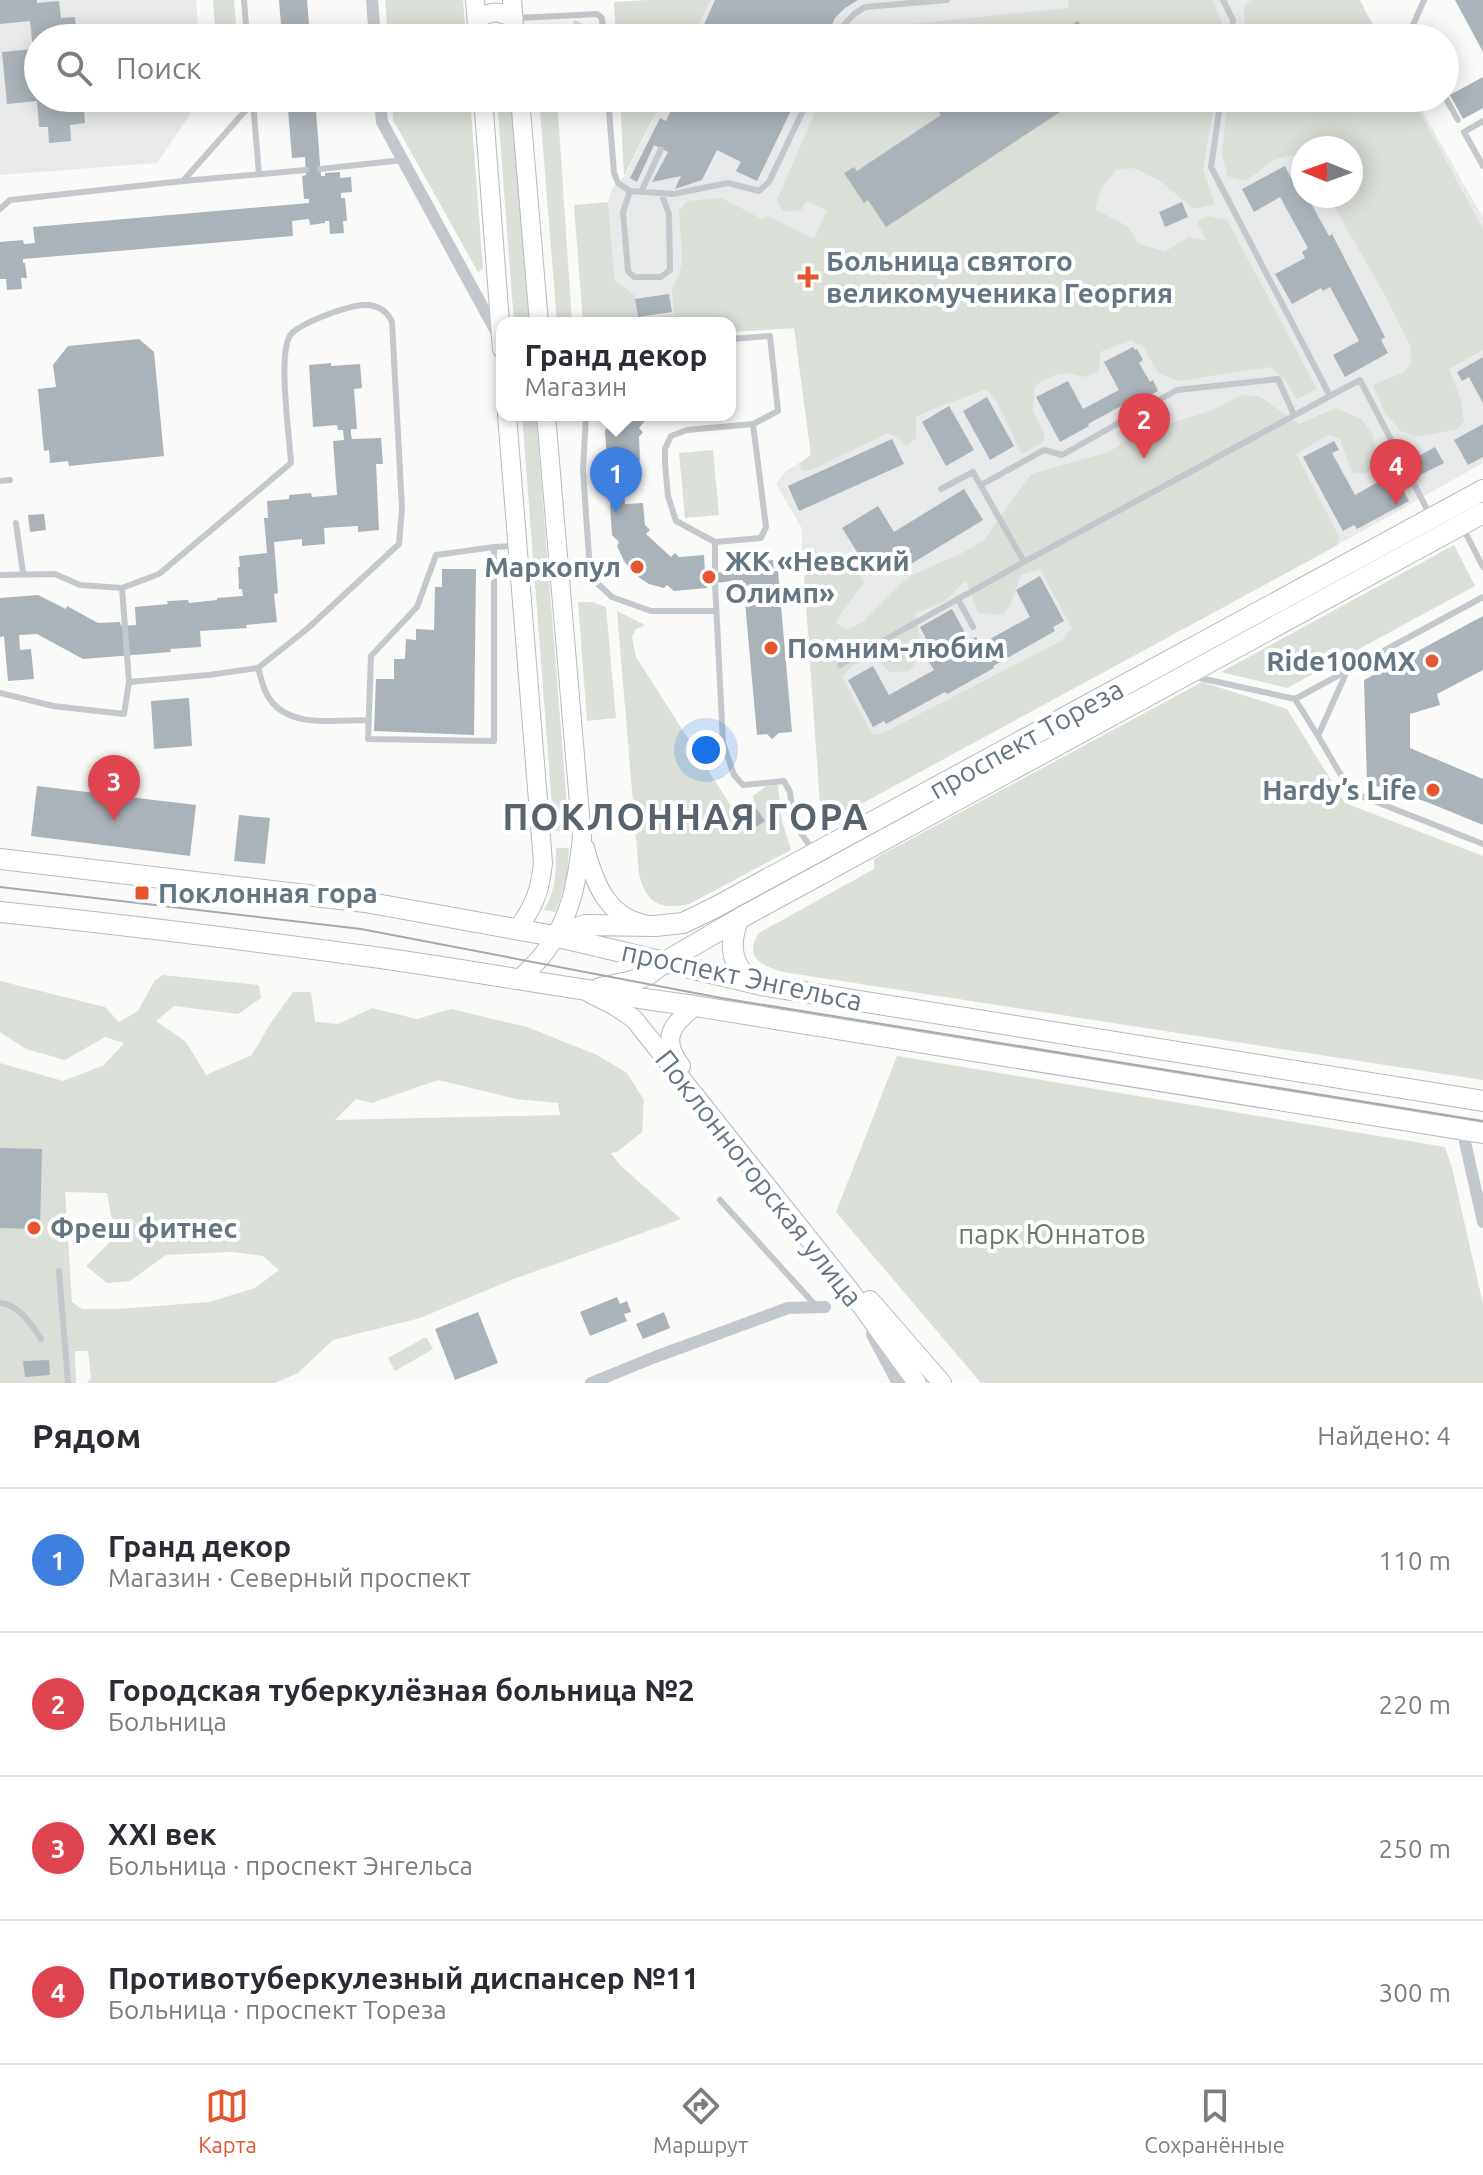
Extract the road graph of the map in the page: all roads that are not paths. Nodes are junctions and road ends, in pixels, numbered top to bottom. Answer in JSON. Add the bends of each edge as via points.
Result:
{"nodes":[{"id":1,"x":244,"y":0,"type":"edge"},
{"id":2,"x":372,"y":0,"type":"edge"},
{"id":3,"x":475,"y":0,"type":"edge"},
{"id":4,"x":947,"y":0,"type":"edge"},
{"id":5,"x":1223,"y":0,"type":"edge"},
{"id":6,"x":1424,"y":0,"type":"edge"},
{"id":7,"x":512,"y":9,"type":"edge"},
{"id":8,"x":246,"y":24,"type":"edge"},
{"id":9,"x":374,"y":24,"type":"edge"},
{"id":10,"x":477,"y":24,"type":"edge"},
{"id":11,"x":480,"y":24,"type":"edge"},
{"id":12,"x":602,"y":24,"type":"edge"},
{"id":13,"x":845,"y":24,"type":"edge"},
{"id":14,"x":1233,"y":24,"type":"edge"},
{"id":15,"x":1414,"y":24,"type":"edge"},
{"id":16,"x":243,"y":112,"type":"edge"},
{"id":17,"x":254,"y":112,"type":"edge"},
{"id":18,"x":381,"y":112,"type":"edge"},
{"id":19,"x":484,"y":112,"type":"edge"},
{"id":20,"x":521,"y":112,"type":"edge"},
{"id":21,"x":609,"y":112,"type":"edge"},
{"id":22,"x":802,"y":112,"type":"edge"},
{"id":23,"x":1219,"y":112,"type":"edge"},
{"id":24,"x":1453,"y":112,"type":"edge"},
{"id":25,"x":1458,"y":120,"type":"dead end"},
{"id":26,"x":1483,"y":121,"type":"edge"},
{"id":27,"x":661,"y":149,"type":"dead end"},
{"id":28,"x":403,"y":160,"type":"junction"},
{"id":29,"x":1483,"y":166,"type":"edge"},
{"id":30,"x":320,"y":169,"type":"dead end"},
{"id":31,"x":306,"y":170,"type":"dead end"},
{"id":32,"x":259,"y":174,"type":"junction"},
{"id":33,"x":183,"y":181,"type":"junction"},
{"id":34,"x":630,"y":191,"type":"junction"},
{"id":35,"x":641,"y":192,"type":"junction"},
{"id":36,"x":661,"y":193,"type":"junction"},
{"id":37,"x":0,"y":209,"type":"edge"},
{"id":38,"x":500,"y":317,"type":"edge"},
{"id":39,"x":538,"y":317,"type":"edge"},
{"id":40,"x":496,"y":331,"type":"edge"},
{"id":41,"x":736,"y":339,"type":"edge"},
{"id":42,"x":1330,"y":396,"type":"junction"},
{"id":43,"x":1294,"y":415,"type":"junction"},
{"id":44,"x":507,"y":421,"type":"edge"},
{"id":45,"x":547,"y":421,"type":"edge"},
{"id":46,"x":586,"y":421,"type":"edge"},
{"id":47,"x":753,"y":424,"type":"junction"},
{"id":48,"x":10,"y":480,"type":"dead end"},
{"id":49,"x":0,"y":481,"type":"edge"},
{"id":50,"x":981,"y":485,"type":"junction"},
{"id":51,"x":941,"y":489,"type":"dead end"},
{"id":52,"x":1483,"y":490,"type":"edge"},
{"id":53,"x":1483,"y":513,"type":"edge"},
{"id":54,"x":1432,"y":518,"type":"junction"},
{"id":55,"x":16,"y":523,"type":"dead end"},
{"id":56,"x":1461,"y":525,"type":"junction"},
{"id":57,"x":715,"y":542,"type":"junction"},
{"id":58,"x":517,"y":545,"type":"junction"},
{"id":59,"x":494,"y":547,"type":"junction"},
{"id":60,"x":1024,"y":562,"type":"junction"},
{"id":61,"x":1483,"y":567,"type":"edge"},
{"id":62,"x":23,"y":573,"type":"junction"},
{"id":63,"x":715,"y":573,"type":"dead end"},
{"id":64,"x":0,"y":575,"type":"edge"},
{"id":65,"x":715,"y":583,"type":"dead end"},
{"id":66,"x":122,"y":588,"type":"junction"},
{"id":67,"x":1483,"y":597,"type":"edge"},
{"id":68,"x":958,"y":599,"type":"junction"},
{"id":69,"x":715,"y":611,"type":"junction"},
{"id":70,"x":973,"y":627,"type":"dead end"},
{"id":71,"x":840,"y":665,"type":"dead end"},
{"id":72,"x":258,"y":668,"type":"junction"},
{"id":73,"x":1347,"y":671,"type":"junction"},
{"id":74,"x":1188,"y":675,"type":"junction"},
{"id":75,"x":129,"y":682,"type":"junction"},
{"id":76,"x":2,"y":694,"type":"edge"},
{"id":77,"x":1295,"y":699,"type":"junction"},
{"id":78,"x":0,"y":703,"type":"edge"},
{"id":79,"x":369,"y":720,"type":"junction"},
{"id":80,"x":1318,"y":736,"type":"junction"},
{"id":81,"x":582,"y":838,"type":"junction"},
{"id":82,"x":1483,"y":844,"type":"edge"},
{"id":83,"x":815,"y":854,"type":"junction"},
{"id":84,"x":0,"y":859,"type":"edge"},
{"id":85,"x":0,"y":912,"type":"edge"},
{"id":86,"x":738,"y":920,"type":"junction"},
{"id":87,"x":655,"y":926,"type":"junction"},
{"id":88,"x":517,"y":930,"type":"junction"},
{"id":89,"x":554,"y":936,"type":"junction"},
{"id":90,"x":665,"y":962,"type":"junction"},
{"id":91,"x":519,"y":980,"type":"junction"},
{"id":92,"x":766,"y":986,"type":"junction"},
{"id":93,"x":585,"y":991,"type":"junction"},
{"id":94,"x":695,"y":1006,"type":"junction"},
{"id":95,"x":1416,"y":1091,"type":"junction"},
{"id":96,"x":1483,"y":1101,"type":"edge"},
{"id":97,"x":1412,"y":1122,"type":"junction"},
{"id":98,"x":1474,"y":1132,"type":"edge"},
{"id":99,"x":720,"y":1200,"type":"dead end"},
{"id":100,"x":1483,"y":1222,"type":"edge"},
{"id":101,"x":59,"y":1271,"type":"dead end"},
{"id":102,"x":852,"y":1293,"type":"junction"},
{"id":103,"x":0,"y":1303,"type":"edge"},
{"id":104,"x":821,"y":1307,"type":"joint"},
{"id":105,"x":41,"y":1339,"type":"dead end"},
{"id":106,"x":68,"y":1383,"type":"edge"},
{"id":107,"x":591,"y":1383,"type":"edge"},
{"id":108,"x":900,"y":1383,"type":"edge"},
{"id":109,"x":917,"y":1383,"type":"edge"},
{"id":110,"x":942,"y":1383,"type":"edge"}],
"edges":[{"from":1,"to":8,"type":"lane"},
{"from":2,"to":9,"type":"street"},
{"from":3,"to":10,"type":"main road"},
{"from":4,"to":13,"type":"lane","via":[[865,7]]},
{"from":5,"to":14,"type":"lane"},
{"from":6,"to":15,"type":"lane"},
{"from":7,"to":11,"type":"main road","via":[[486,13]]},
{"from":7,"to":12,"type":"lane","via":[[597,14]]},
{"from":16,"to":33,"type":"lane"},
{"from":17,"to":32,"type":"lane"},
{"from":18,"to":28,"type":"street"},
{"from":19,"to":38,"type":"main road"},
{"from":20,"to":39,"type":"main road"},
{"from":21,"to":34,"type":"lane","via":[[614,173]]},
{"from":22,"to":36,"type":"lane","via":[[769,182],[759,191],[728,183]]},
{"from":23,"to":42,"type":"lane","via":[[1211,167]]},
{"from":24,"to":25,"type":"lane"},
{"from":26,"to":29,"type":"lane","via":[[1464,132]]},
{"from":27,"to":35,"type":"lane"},
{"from":28,"to":30,"type":"lane"},
{"from":28,"to":40,"type":"street"},
{"from":31,"to":32,"type":"lane"},
{"from":32,"to":33,"type":"lane"},
{"from":33,"to":37,"type":"lane","via":[[10,200]]},
{"from":34,"to":35,"type":"lane"},
{"from":34,"to":36,"type":"lane","via":[[623,212],[628,271],[634,277],[661,277],[670,270],[669,214]]},
{"from":35,"to":36,"type":"lane"},
{"from":41,"to":47,"type":"lane","via":[[770,336],[778,411]]},
{"from":42,"to":43,"type":"lane"},
{"from":42,"to":54,"type":"lane","via":[[1360,380]]},
{"from":43,"to":50,"type":"lane","via":[[1278,379],[1177,390],[1062,455],[1044,450]]},
{"from":43,"to":60,"type":"lane"},
{"from":44,"to":58,"type":"main road"},
{"from":45,"to":81,"type":"main road"},
{"from":46,"to":69,"type":"lane","via":[[589,557],[598,584],[612,597],[651,611]]},
{"from":47,"to":57,"type":"lane","via":[[766,527],[761,538]]},
{"from":47,"to":57,"type":"lane","via":[[687,430],[671,436],[665,449],[668,496],[676,521]]},
{"from":48,"to":49,"type":"lane"},
{"from":50,"to":51,"type":"lane","via":[[973,472]]},
{"from":50,"to":60,"type":"lane"},
{"from":52,"to":54,"type":"main road","name":"проспект Тореза"},
{"from":53,"to":56,"type":"main road","name":"проспект Тореза"},
{"from":54,"to":83,"type":"main road","name":"проспект Тореза"},
{"from":55,"to":62,"type":"lane"},
{"from":56,"to":61,"type":"lane"},
{"from":56,"to":74,"type":"main road","name":"проспект Тореза"},
{"from":57,"to":63,"type":"lane"},
{"from":58,"to":59,"type":"lane"},
{"from":58,"to":88,"type":"main road","via":[[543,863],[536,901]]},
{"from":59,"to":79,"type":"lane","via":[[436,555],[417,607],[371,656]]},
{"from":59,"to":79,"type":"lane","via":[[494,741],[368,739]]},
{"from":60,"to":68,"type":"lane"},
{"from":62,"to":64,"type":"lane"},
{"from":62,"to":66,"type":"lane"},
{"from":65,"to":69,"type":"lane"},
{"from":66,"to":72,"type":"lane","via":[[159,574],[291,463],[284,364],[290,334],[354,306],[383,309],[392,322],[402,509],[399,544]]},
{"from":66,"to":75,"type":"lane"},
{"from":67,"to":73,"type":"lane"},
{"from":68,"to":70,"type":"lane"},
{"from":68,"to":71,"type":"lane"},
{"from":69,"to":83,"type":"lane","via":[[723,743],[734,775],[743,785],[784,781],[794,823]]},
{"from":72,"to":75,"type":"lane"},
{"from":72,"to":79,"type":"lane","via":[[268,697],[285,714],[299,720]]},
{"from":73,"to":77,"type":"lane"},
{"from":73,"to":80,"type":"lane"},
{"from":74,"to":77,"type":"lane"},
{"from":74,"to":86,"type":"main road","name":"проспект Тореза"},
{"from":75,"to":76,"type":"lane","via":[[124,714]]},
{"from":76,"to":78,"type":"lane"},
{"from":77,"to":80,"type":"lane"},
{"from":80,"to":82,"type":"lane","via":[[1351,792]]},
{"from":81,"to":87,"type":"main road","via":[[603,897],[617,912]]},
{"from":81,"to":89,"type":"main road","via":[[574,894]]},
{"from":83,"to":87,"type":"main road","name":"проспект Тореза","via":[[683,923]]},
{"from":84,"to":88,"type":"main road","name":"проспект Энгельса","via":[[365,902]]},
{"from":85,"to":91,"type":"main road","name":"проспект Энгельса"},
{"from":86,"to":90,"type":"main road","name":"проспект Тореза"},
{"from":86,"to":92,"type":"main road","via":[[732,952],[738,968]]},
{"from":87,"to":89,"type":"main road","name":"проспект Тореза","via":[[585,925]]},
{"from":88,"to":89,"type":"main road","name":"проспект Энгельса"},
{"from":89,"to":90,"type":"main road","name":"проспект Энгельса"},
{"from":89,"to":91,"type":"main road"},
{"from":90,"to":92,"type":"main road","name":"проспект Энгельса"},
{"from":90,"to":93,"type":"main road","name":"проспект Тореза","via":[[633,981]]},
{"from":91,"to":93,"type":"main road","name":"проспект Энгельса"},
{"from":92,"to":95,"type":"main road","name":"проспект Энгельса"},
{"from":93,"to":94,"type":"main road","name":"проспект Энгельса"},
{"from":93,"to":102,"type":"main road","name":"Поклонногорская улица","via":[[634,1019]]},
{"from":94,"to":97,"type":"main road","name":"проспект Энгельса"},
{"from":94,"to":110,"type":"main road","name":"Поклонногорская улица","via":[[678,1018],[671,1054]]},
{"from":95,"to":96,"type":"main road","name":"проспект Энгельса"},
{"from":95,"to":97,"type":"main road","via":[[1421,1101]]},
{"from":97,"to":98,"type":"main road","name":"проспект Энгельса"},
{"from":98,"to":100,"type":"street","via":[[1465,1142]]},
{"from":99,"to":104,"type":"lane"},
{"from":101,"to":106,"type":"lane"},
{"from":102,"to":108,"type":"street"},
{"from":102,"to":109,"type":"main road","name":"Поклонногорская улица"},
{"from":103,"to":105,"type":"lane","via":[[9,1303]]},
{"from":104,"to":107,"type":"street","via":[[788,1308]]}]}
